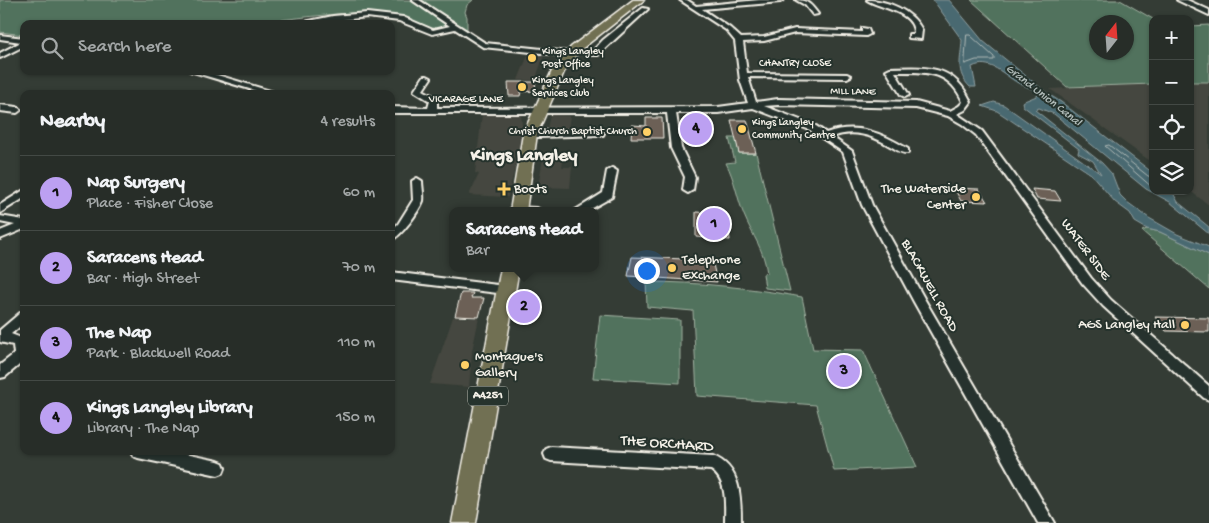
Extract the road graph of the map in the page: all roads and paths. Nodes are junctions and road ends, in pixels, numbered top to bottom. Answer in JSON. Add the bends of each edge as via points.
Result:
{"nodes":[{"id":1,"x":415,"y":0,"type":"edge"},
{"id":2,"x":683,"y":0,"type":"edge"},
{"id":3,"x":780,"y":0,"type":"edge"},
{"id":4,"x":799,"y":0,"type":"edge"},
{"id":5,"x":870,"y":0,"type":"edge"},
{"id":6,"x":1181,"y":0,"type":"edge"},
{"id":7,"x":642,"y":5,"type":"edge"},
{"id":8,"x":694,"y":8,"type":"junction"},
{"id":9,"x":815,"y":14,"type":"dead end"},
{"id":10,"x":1209,"y":14,"type":"edge"},
{"id":11,"x":320,"y":20,"type":"edge"},
{"id":12,"x":606,"y":24,"type":"junction"},
{"id":13,"x":456,"y":27,"type":"junction"},
{"id":14,"x":621,"y":28,"type":"junction"},
{"id":15,"x":866,"y":34,"type":"dead end"},
{"id":16,"x":0,"y":37,"type":"edge"},
{"id":17,"x":918,"y":37,"type":"dead end"},
{"id":18,"x":20,"y":40,"type":"edge"},
{"id":19,"x":739,"y":40,"type":"junction"},
{"id":20,"x":20,"y":44,"type":"edge"},
{"id":21,"x":595,"y":53,"type":"dead end"},
{"id":22,"x":570,"y":54,"type":"junction"},
{"id":23,"x":0,"y":56,"type":"edge"},
{"id":24,"x":208,"y":75,"type":"edge"},
{"id":25,"x":743,"y":76,"type":"junction"},
{"id":26,"x":847,"y":76,"type":"dead end"},
{"id":27,"x":428,"y":78,"type":"dead end"},
{"id":28,"x":262,"y":90,"type":"edge"},
{"id":29,"x":905,"y":95,"type":"dead end"},
{"id":30,"x":753,"y":105,"type":"junction"},
{"id":31,"x":0,"y":108,"type":"edge"},
{"id":32,"x":17,"y":110,"type":"dead end"},
{"id":33,"x":395,"y":110,"type":"edge"},
{"id":34,"x":540,"y":110,"type":"junction"},
{"id":35,"x":671,"y":110,"type":"junction"},
{"id":36,"x":432,"y":111,"type":"junction"},
{"id":37,"x":950,"y":114,"type":"junction"},
{"id":38,"x":600,"y":133,"type":"dead end"},
{"id":39,"x":530,"y":134,"type":"junction"},
{"id":40,"x":825,"y":136,"type":"junction"},
{"id":41,"x":905,"y":151,"type":"dead end"},
{"id":42,"x":612,"y":171,"type":"dead end"},
{"id":43,"x":417,"y":181,"type":"dead end"},
{"id":44,"x":688,"y":190,"type":"dead end"},
{"id":45,"x":20,"y":196,"type":"edge"},
{"id":46,"x":518,"y":207,"type":"edge"},
{"id":47,"x":586,"y":207,"type":"edge"},
{"id":48,"x":0,"y":210,"type":"edge"},
{"id":49,"x":0,"y":219,"type":"edge"},
{"id":50,"x":20,"y":223,"type":"edge"},
{"id":51,"x":20,"y":226,"type":"edge"},
{"id":52,"x":395,"y":233,"type":"edge"},
{"id":53,"x":0,"y":235,"type":"edge"},
{"id":54,"x":509,"y":272,"type":"edge"},
{"id":55,"x":395,"y":276,"type":"edge"},
{"id":56,"x":506,"y":290,"type":"junction"},
{"id":57,"x":20,"y":319,"type":"edge"},
{"id":58,"x":1,"y":336,"type":"edge"},
{"id":59,"x":20,"y":349,"type":"edge"},
{"id":60,"x":20,"y":357,"type":"edge"},
{"id":61,"x":0,"y":373,"type":"edge"},
{"id":62,"x":1209,"y":394,"type":"edge"},
{"id":63,"x":551,"y":454,"type":"dead end"},
{"id":64,"x":157,"y":455,"type":"edge"},
{"id":65,"x":218,"y":468,"type":"dead end"},
{"id":66,"x":464,"y":523,"type":"edge"},
{"id":67,"x":733,"y":523,"type":"edge"},
{"id":68,"x":1047,"y":523,"type":"edge"}],
"edges":[{"from":1,"to":13,"type":"street"},
{"from":2,"to":8,"type":"street"},
{"from":3,"to":8,"type":"street"},
{"from":4,"to":9,"type":"street"},
{"from":5,"to":17,"type":"street","via":[[914,22],[918,27]]},
{"from":6,"to":10,"type":"street"},
{"from":7,"to":12,"type":"main road"},
{"from":7,"to":14,"type":"street"},
{"from":8,"to":19,"type":"street","via":[[728,29]]},
{"from":11,"to":13,"type":"street","via":[[376,14],[417,23],[432,32]]},
{"from":12,"to":14,"type":"street"},
{"from":12,"to":22,"type":"main road"},
{"from":13,"to":22,"type":"street","via":[[483,46]]},
{"from":14,"to":21,"type":"street"},
{"from":15,"to":19,"type":"street","via":[[795,31],[772,38]]},
{"from":16,"to":18,"type":"street"},
{"from":19,"to":25,"type":"street"},
{"from":20,"to":23,"type":"street"},
{"from":22,"to":34,"type":"main road","via":[[558,71]]},
{"from":24,"to":28,"type":"street"},
{"from":25,"to":26,"type":"street","name":"CHANTRY CLOSE"},
{"from":25,"to":30,"type":"street"},
{"from":27,"to":36,"type":"street","via":[[418,91],[434,100]]},
{"from":29,"to":37,"type":"street","via":[[890,69],[932,70],[946,74],[966,102]]},
{"from":30,"to":35,"type":"street","name":"MILL LANE","via":[[718,110]]},
{"from":30,"to":37,"type":"street","name":"MILL LANE","via":[[778,102],[916,104]]},
{"from":30,"to":40,"type":"street","name":"BLACKWELL ROAD","via":[[797,121]]},
{"from":31,"to":32,"type":"street"},
{"from":33,"to":36,"type":"street","name":"VICARAGE LANE"},
{"from":34,"to":35,"type":"street","name":"VICARAGE LANE"},
{"from":34,"to":36,"type":"street","name":"VICARAGE LANE"},
{"from":34,"to":39,"type":"main road"},
{"from":35,"to":44,"type":"street","via":[[676,148],[690,177]]},
{"from":37,"to":62,"type":"street","name":"WATER SIDE","via":[[979,133],[1087,281],[1107,303]]},
{"from":38,"to":39,"type":"street","via":[[569,136]]},
{"from":39,"to":46,"type":"main road"},
{"from":40,"to":41,"type":"street","via":[[842,129],[863,130]]},
{"from":40,"to":68,"type":"street","name":"BLACKWELL ROAD","via":[[847,151],[867,205]]},
{"from":42,"to":47,"type":"street","via":[[608,195]]},
{"from":43,"to":52,"type":"street","via":[[418,200]]},
{"from":45,"to":48,"type":"street"},
{"from":49,"to":50,"type":"street"},
{"from":51,"to":53,"type":"street"},
{"from":54,"to":56,"type":"main road","number":"A4251"},
{"from":55,"to":56,"type":"street"},
{"from":56,"to":66,"type":"main road","number":"A4251"},
{"from":57,"to":58,"type":"street"},
{"from":58,"to":59,"type":"street","via":[[19,342]]},
{"from":60,"to":61,"type":"street"},
{"from":63,"to":67,"type":"street","name":"THE ORCHARD","via":[[713,463],[721,467],[731,485]]},
{"from":64,"to":65,"type":"street"}]}
